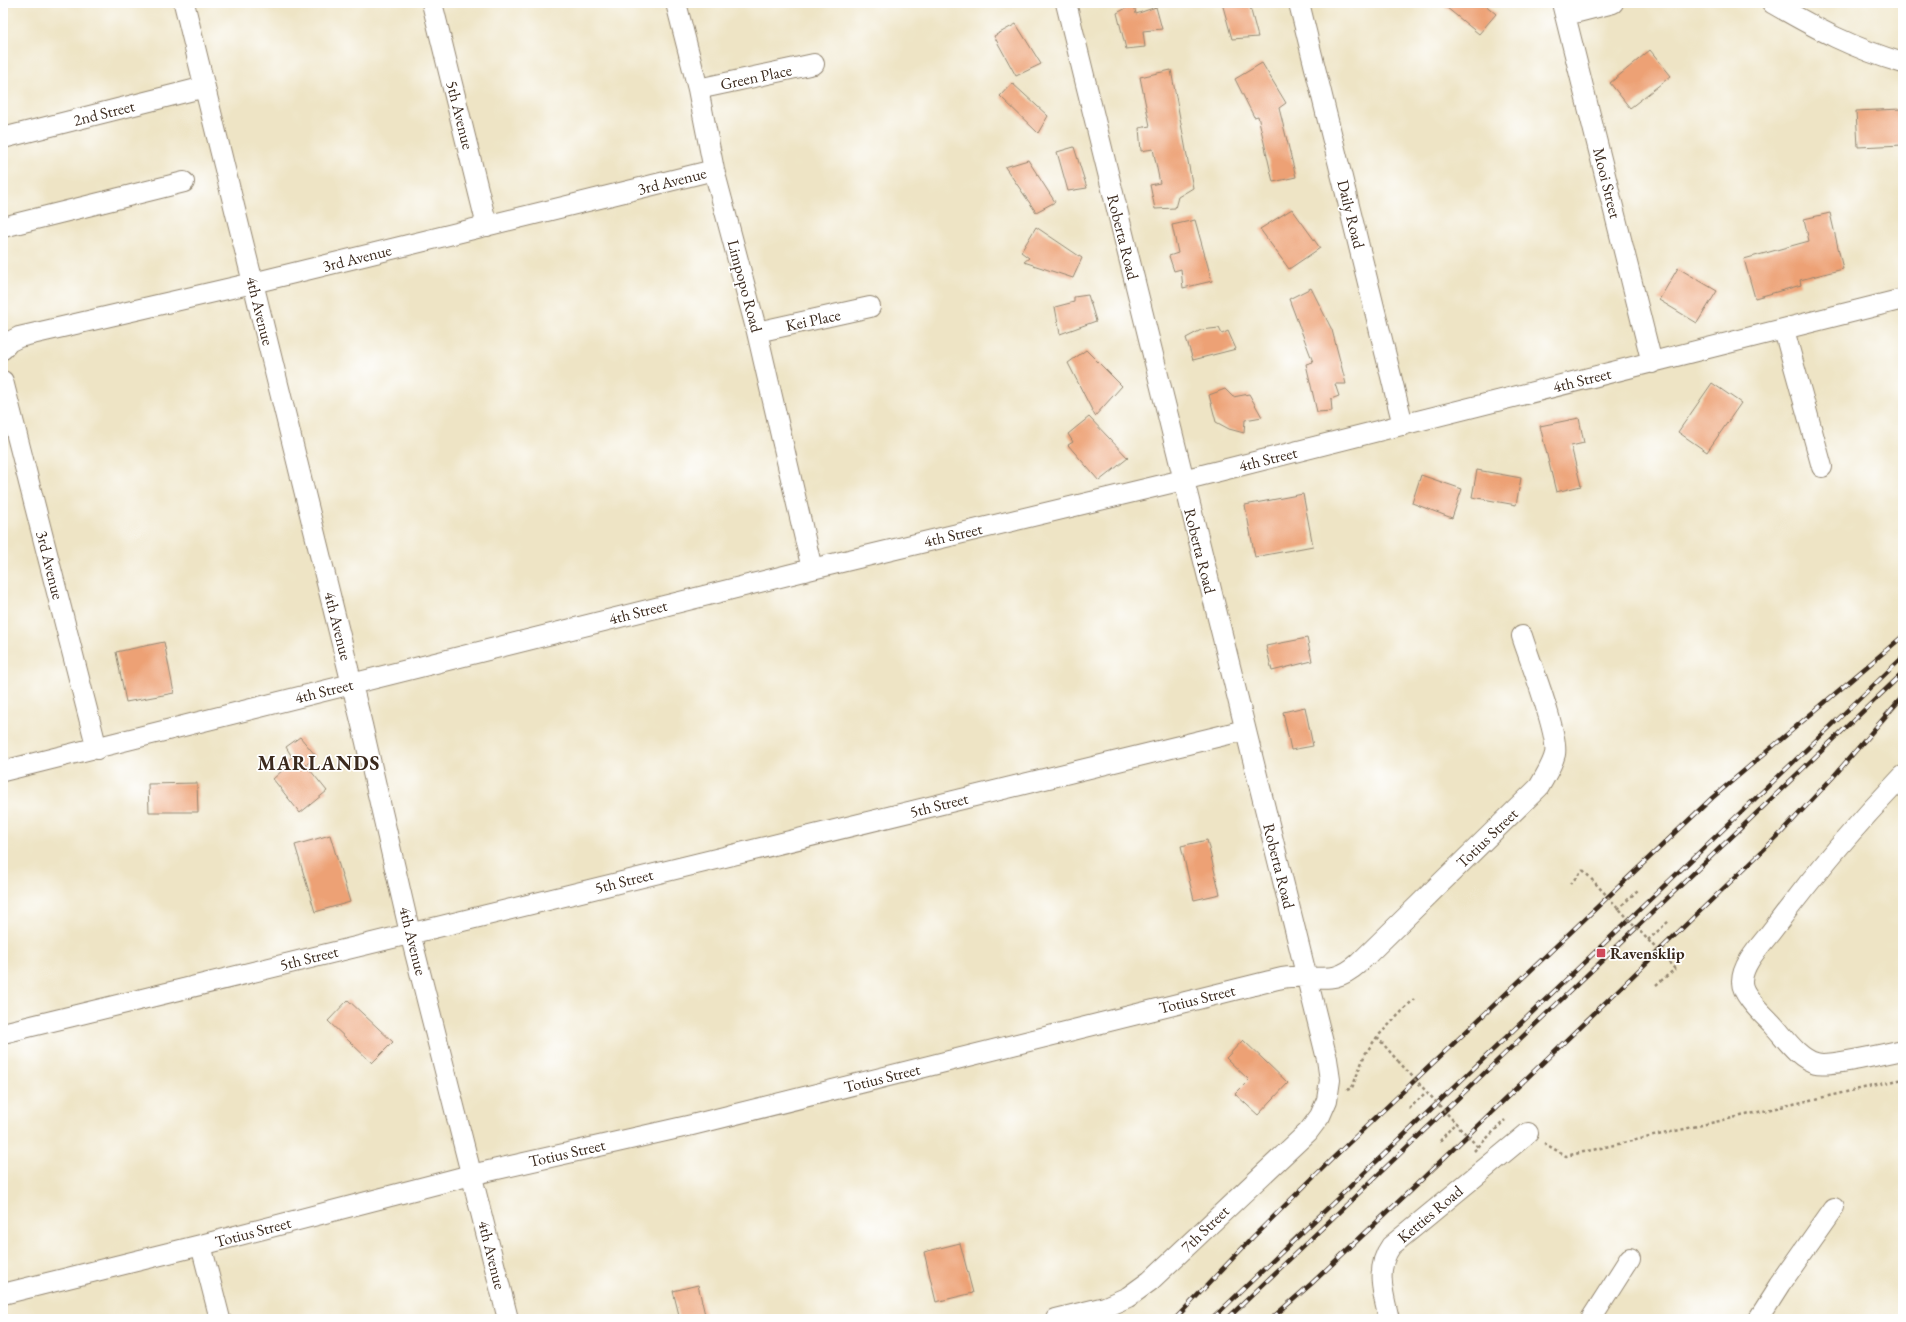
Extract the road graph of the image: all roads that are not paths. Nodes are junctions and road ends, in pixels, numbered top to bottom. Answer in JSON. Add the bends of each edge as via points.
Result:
{"nodes":[{"id":1,"x":184,"y":3,"type":"edge"},
{"id":2,"x":432,"y":3,"type":"edge"},
{"id":3,"x":676,"y":3,"type":"edge"},
{"id":4,"x":1066,"y":3,"type":"edge"},
{"id":5,"x":1299,"y":3,"type":"edge"},
{"id":6,"x":1613,"y":3,"type":"edge"},
{"id":7,"x":1772,"y":3,"type":"edge"},
{"id":8,"x":1564,"y":9,"type":"edge"},
{"id":9,"x":1903,"y":63,"type":"edge"},
{"id":10,"x":814,"y":64,"type":"dead end"},
{"id":11,"x":205,"y":87,"type":"junction"},
{"id":12,"x":698,"y":90,"type":"junction"},
{"id":13,"x":3,"y":138,"type":"edge"},
{"id":14,"x":714,"y":170,"type":"junction"},
{"id":15,"x":184,"y":182,"type":"dead end"},
{"id":16,"x":487,"y":226,"type":"junction"},
{"id":17,"x":3,"y":227,"type":"edge"},
{"id":18,"x":253,"y":283,"type":"junction"},
{"id":19,"x":1903,"y":299,"type":"edge"},
{"id":20,"x":870,"y":308,"type":"dead end"},
{"id":21,"x":1784,"y":330,"type":"junction"},
{"id":22,"x":757,"y":332,"type":"junction"},
{"id":23,"x":3,"y":349,"type":"edge"},
{"id":24,"x":1652,"y":363,"type":"junction"},
{"id":25,"x":3,"y":381,"type":"edge"},
{"id":26,"x":1402,"y":425,"type":"junction"},
{"id":27,"x":1822,"y":467,"type":"dead end"},
{"id":28,"x":1183,"y":480,"type":"junction"},
{"id":29,"x":812,"y":569,"type":"junction"},
{"id":30,"x":1522,"y":636,"type":"dead end"},
{"id":31,"x":352,"y":684,"type":"junction"},
{"id":32,"x":1245,"y":730,"type":"junction"},
{"id":33,"x":97,"y":749,"type":"junction"},
{"id":34,"x":3,"y":771,"type":"edge"},
{"id":35,"x":1903,"y":776,"type":"edge"},
{"id":36,"x":410,"y":933,"type":"junction"},
{"id":37,"x":1308,"y":977,"type":"junction"},
{"id":38,"x":3,"y":1033,"type":"edge"},
{"id":39,"x":1903,"y":1050,"type":"edge"},
{"id":40,"x":1327,"y":1100,"type":"joint"},
{"id":41,"x":1528,"y":1133,"type":"road end"},
{"id":42,"x":471,"y":1175,"type":"junction"},
{"id":43,"x":1834,"y":1208,"type":"dead end"},
{"id":44,"x":201,"y":1245,"type":"junction"},
{"id":45,"x":1630,"y":1258,"type":"dead end"},
{"id":46,"x":3,"y":1294,"type":"edge"},
{"id":47,"x":220,"y":1319,"type":"edge"},
{"id":48,"x":508,"y":1319,"type":"edge"},
{"id":49,"x":1056,"y":1319,"type":"edge"},
{"id":50,"x":1389,"y":1319,"type":"edge"},
{"id":51,"x":1591,"y":1319,"type":"edge"},
{"id":52,"x":1758,"y":1319,"type":"edge"}],
"edges":[{"from":1,"to":11,"type":"street","name":"4th Avenue"},
{"from":2,"to":16,"type":"street","name":"5th Avenue"},
{"from":3,"to":12,"type":"street","name":"Limpopo Road"},
{"from":4,"to":28,"type":"street","name":"Roberta Road"},
{"from":5,"to":26,"type":"street","name":"Daily Road"},
{"from":6,"to":8,"type":"street"},
{"from":7,"to":9,"type":"street","via":[[1837,40],[1870,54]]},
{"from":8,"to":24,"type":"street","name":"Mooi Street"},
{"from":10,"to":12,"type":"street","name":"Green Place"},
{"from":11,"to":13,"type":"street","name":"2nd Street"},
{"from":11,"to":18,"type":"street","name":"4th Avenue"},
{"from":12,"to":14,"type":"street","name":"Limpopo Road"},
{"from":14,"to":16,"type":"street","name":"3rd Avenue"},
{"from":14,"to":22,"type":"street","name":"Limpopo Road"},
{"from":15,"to":17,"type":"street"},
{"from":16,"to":18,"type":"street","name":"3rd Avenue"},
{"from":18,"to":23,"type":"street","name":"3rd Avenue","via":[[19,337]]},
{"from":18,"to":31,"type":"street","name":"4th Avenue"},
{"from":19,"to":21,"type":"street","name":"4th Street"},
{"from":20,"to":22,"type":"street","name":"Kei Place"},
{"from":21,"to":24,"type":"street","name":"4th Street"},
{"from":21,"to":27,"type":"street"},
{"from":22,"to":29,"type":"street","name":"Limpopo Road"},
{"from":24,"to":26,"type":"street","name":"4th Street"},
{"from":25,"to":33,"type":"street","name":"3rd Avenue"},
{"from":26,"to":28,"type":"street","name":"4th Street"},
{"from":28,"to":29,"type":"street","name":"4th Street"},
{"from":28,"to":32,"type":"street","name":"Roberta Road"},
{"from":29,"to":31,"type":"street","name":"4th Street"},
{"from":30,"to":37,"type":"street","name":"Totius Street","via":[[1553,732],[1555,752],[1539,787],[1349,972],[1332,978]]},
{"from":31,"to":33,"type":"street","name":"4th Street"},
{"from":31,"to":36,"type":"street","name":"4th Avenue"},
{"from":32,"to":36,"type":"street","name":"5th Street"},
{"from":32,"to":37,"type":"street","name":"Roberta Road"},
{"from":33,"to":34,"type":"street","name":"4th Street"},
{"from":35,"to":39,"type":"street","via":[[1842,840],[1796,897],[1747,965],[1742,982],[1742,988],[1763,1014],[1797,1051],[1816,1063],[1839,1062]]},
{"from":36,"to":38,"type":"street","name":"5th Street"},
{"from":36,"to":42,"type":"street","name":"4th Avenue"},
{"from":37,"to":40,"type":"street","name":"Roberta Road","via":[[1327,1060],[1330,1080]]},
{"from":37,"to":42,"type":"street","name":"Totius Street","via":[[1270,981],[692,1125]]},
{"from":40,"to":49,"type":"street","name":"7th Street","via":[[1320,1116],[1308,1132],[1150,1281],[1128,1297],[1105,1307]]},
{"from":41,"to":50,"type":"street","name":"Ketties Road","via":[[1398,1238],[1388,1251],[1381,1277],[1381,1288]]},
{"from":42,"to":44,"type":"street","name":"Totius Street"},
{"from":42,"to":48,"type":"street","name":"4th Avenue"},
{"from":43,"to":52,"type":"street"},
{"from":44,"to":46,"type":"street","name":"Totius Street"},
{"from":44,"to":47,"type":"street"},
{"from":45,"to":51,"type":"street"}]}
